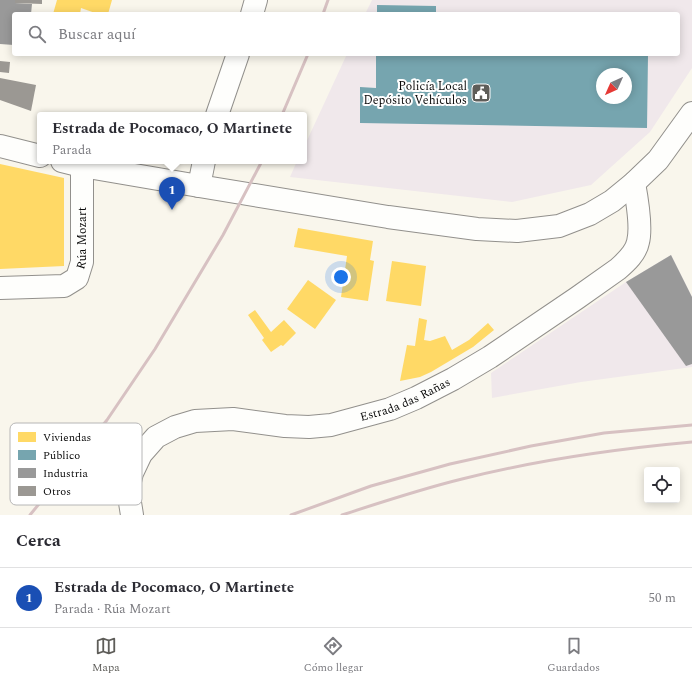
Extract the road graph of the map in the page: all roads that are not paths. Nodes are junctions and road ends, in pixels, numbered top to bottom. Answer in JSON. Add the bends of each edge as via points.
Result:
{"nodes":[{"id":1,"x":256,"y":0,"type":"edge"},
{"id":2,"x":253,"y":12,"type":"edge"},
{"id":3,"x":237,"y":56,"type":"edge"},
{"id":4,"x":218,"y":112,"type":"edge"},
{"id":5,"x":692,"y":113,"type":"edge"},
{"id":6,"x":0,"y":146,"type":"edge"},
{"id":7,"x":37,"y":155,"type":"edge"},
{"id":8,"x":72,"y":164,"type":"edge"},
{"id":9,"x":78,"y":164,"type":"edge"},
{"id":10,"x":203,"y":164,"type":"edge"},
{"id":11,"x":634,"y":183,"type":"junction"},
{"id":12,"x":199,"y":186,"type":"junction"},
{"id":13,"x":0,"y":288,"type":"edge"},
{"id":14,"x":142,"y":453,"type":"edge"},
{"id":15,"x":130,"y":505,"type":"edge"},
{"id":16,"x":132,"y":515,"type":"edge"}],
"edges":[{"from":1,"to":2,"type":"street"},
{"from":3,"to":4,"type":"street"},
{"from":5,"to":11,"type":"street","via":[[658,160]]},
{"from":6,"to":7,"type":"street"},
{"from":8,"to":13,"type":"street","name":"Rúa Mozart","via":[[82,262],[77,278],[64,286]]},
{"from":9,"to":12,"type":"street"},
{"from":10,"to":12,"type":"street"},
{"from":11,"to":12,"type":"street","via":[[590,214],[559,226],[517,231],[477,229],[388,217]]},
{"from":11,"to":14,"type":"street","name":"Estrada das Rañas","via":[[638,206],[638,242],[630,257],[618,269],[520,337],[453,379],[390,409],[332,425],[286,426],[233,419],[195,421],[175,427],[156,437]]},
{"from":15,"to":16,"type":"street","name":"Estrada das Rañas"}]}
